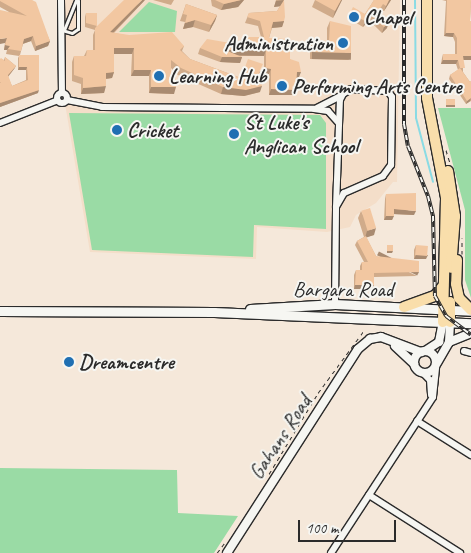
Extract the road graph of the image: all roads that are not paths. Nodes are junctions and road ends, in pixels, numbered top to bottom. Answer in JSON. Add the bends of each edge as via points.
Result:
{"nodes":[{"id":1,"x":427,"y":0,"type":"edge"},
{"id":2,"x":76,"y":1,"type":"edge"},
{"id":3,"x":61,"y":2,"type":"edge"},
{"id":4,"x":62,"y":31,"type":"junction"},
{"id":5,"x":62,"y":93,"type":"junction"},
{"id":6,"x":341,"y":96,"type":"junction"},
{"id":7,"x":58,"y":100,"type":"junction"},
{"id":8,"x":67,"y":100,"type":"junction"},
{"id":9,"x":314,"y":109,"type":"junction"},
{"id":10,"x":0,"y":123,"type":"edge"},
{"id":11,"x":339,"y":123,"type":"junction"},
{"id":12,"x":433,"y":130,"type":"junction"},
{"id":13,"x":336,"y":207,"type":"junction"},
{"id":14,"x":455,"y":242,"type":"junction"},
{"id":15,"x":444,"y":282,"type":"junction"},
{"id":16,"x":335,"y":304,"type":"junction"},
{"id":17,"x":404,"y":307,"type":"junction"},
{"id":18,"x":446,"y":310,"type":"junction"},
{"id":19,"x":0,"y":311,"type":"edge"},
{"id":20,"x":471,"y":311,"type":"edge"},
{"id":21,"x":214,"y":312,"type":"junction"},
{"id":22,"x":334,"y":316,"type":"junction"},
{"id":23,"x":447,"y":322,"type":"junction"},
{"id":24,"x":471,"y":323,"type":"edge"},
{"id":25,"x":471,"y":333,"type":"edge"},
{"id":26,"x":365,"y":342,"type":"junction"},
{"id":27,"x":449,"y":342,"type":"junction"},
{"id":28,"x":423,"y":351,"type":"junction"},
{"id":29,"x":464,"y":351,"type":"dead end"},
{"id":30,"x":471,"y":353,"type":"edge"},
{"id":31,"x":414,"y":364,"type":"junction"},
{"id":32,"x":436,"y":365,"type":"junction"},
{"id":33,"x":423,"y":373,"type":"junction"},
{"id":34,"x":427,"y":405,"type":"junction"},
{"id":35,"x":417,"y":421,"type":"junction"},
{"id":36,"x":471,"y":455,"type":"edge"},
{"id":37,"x":369,"y":495,"type":"junction"},
{"id":38,"x":227,"y":553,"type":"edge"},
{"id":39,"x":331,"y":553,"type":"edge"},
{"id":40,"x":460,"y":553,"type":"edge"}],
"edges":[{"from":1,"to":12,"type":"main road","via":[[426,87]]},
{"from":2,"to":3,"type":"lane","via":[[67,8]]},
{"from":2,"to":4,"type":"lane"},
{"from":2,"to":4,"type":"lane","via":[[78,29],[72,33]]},
{"from":3,"to":4,"type":"street"},
{"from":4,"to":5,"type":"street"},
{"from":5,"to":7,"type":"street"},
{"from":5,"to":8,"type":"street"},
{"from":6,"to":9,"type":"street"},
{"from":6,"to":11,"type":"street"},
{"from":6,"to":13,"type":"street","via":[[351,89],[391,93],[392,161],[383,176],[344,194]]},
{"from":7,"to":8,"type":"street","via":[[62,103]]},
{"from":7,"to":10,"type":"street"},
{"from":8,"to":9,"type":"street","via":[[102,107]]},
{"from":9,"to":11,"type":"street","via":[[332,113]]},
{"from":11,"to":13,"type":"street"},
{"from":12,"to":14,"type":"main road","via":[[451,183]]},
{"from":12,"to":15,"type":"main road","via":[[446,198]]},
{"from":13,"to":16,"type":"street"},
{"from":14,"to":18,"type":"main road"},
{"from":14,"to":20,"type":"main road","via":[[457,291],[461,302]]},
{"from":15,"to":17,"type":"main road","via":[[436,296]]},
{"from":15,"to":18,"type":"main road"},
{"from":16,"to":17,"type":"main road","name":"Bargara Road"},
{"from":16,"to":21,"type":"main road","name":"Bargara Road"},
{"from":16,"to":22,"type":"main road"},
{"from":17,"to":18,"type":"main road","name":"Bargara Road"},
{"from":18,"to":20,"type":"main road","name":"Bargara Road"},
{"from":18,"to":23,"type":"main road"},
{"from":19,"to":21,"type":"main road","name":"Bargara Road"},
{"from":21,"to":22,"type":"main road","name":"Bargara Road"},
{"from":22,"to":23,"type":"main road","name":"Bargara Road"},
{"from":23,"to":24,"type":"main road","name":"Bargara Road"},
{"from":23,"to":27,"type":"street"},
{"from":23,"to":28,"type":"street","via":[[440,342]]},
{"from":25,"to":27,"type":"street"},
{"from":26,"to":28,"type":"street","via":[[374,337],[385,337],[412,351]]},
{"from":26,"to":31,"type":"street","via":[[378,340],[392,344]]},
{"from":26,"to":38,"type":"street","name":"Gahans Road","via":[[354,353]]},
{"from":27,"to":32,"type":"street"},
{"from":28,"to":31,"type":"street","via":[[415,357]]},
{"from":28,"to":32,"type":"street","via":[[433,354]]},
{"from":29,"to":30,"type":"street"},
{"from":31,"to":33,"type":"street"},
{"from":32,"to":33,"type":"street","via":[[432,371]]},
{"from":32,"to":34,"type":"street","via":[[436,392]]},
{"from":33,"to":34,"type":"street","via":[[432,386]]},
{"from":34,"to":35,"type":"street"},
{"from":35,"to":36,"type":"street"},
{"from":35,"to":37,"type":"street"},
{"from":37,"to":39,"type":"street"},
{"from":37,"to":40,"type":"street"}]}
